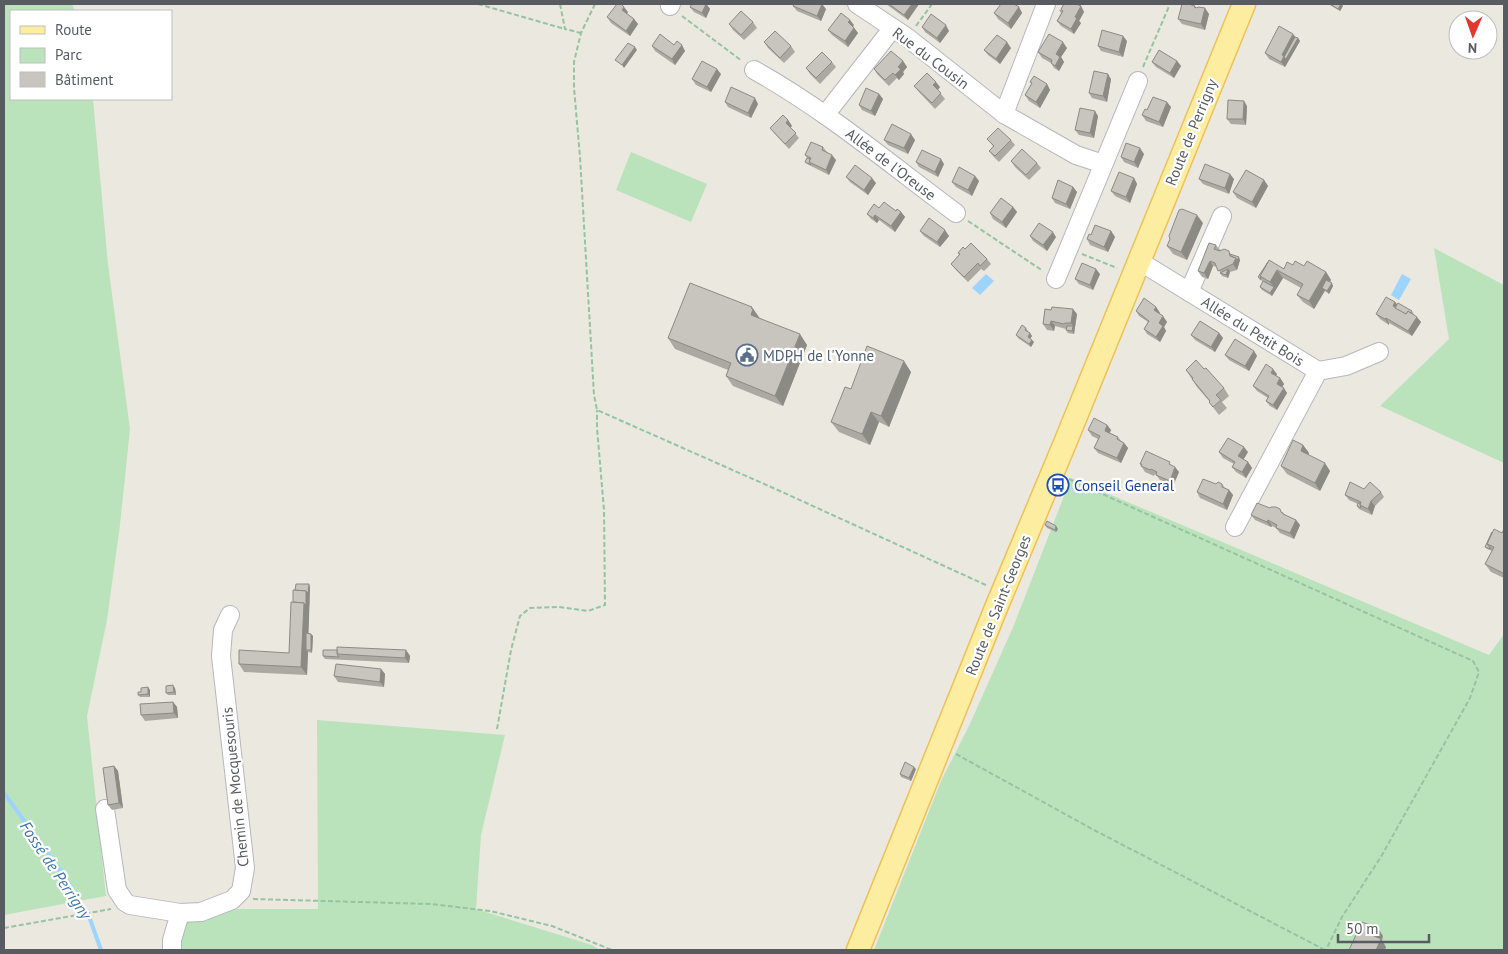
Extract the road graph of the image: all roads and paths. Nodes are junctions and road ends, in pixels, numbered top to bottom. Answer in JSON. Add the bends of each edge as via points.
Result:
{"nodes":[{"id":1,"x":478,"y":4,"type":"edge"},
{"id":2,"x":560,"y":4,"type":"edge"},
{"id":3,"x":595,"y":4,"type":"edge"},
{"id":4,"x":857,"y":4,"type":"edge"},
{"id":5,"x":932,"y":4,"type":"edge"},
{"id":6,"x":1046,"y":4,"type":"edge"},
{"id":7,"x":1170,"y":4,"type":"edge"},
{"id":8,"x":1244,"y":4,"type":"edge"},
{"id":9,"x":670,"y":5,"type":"edge"},
{"id":10,"x":565,"y":29,"type":"junction"},
{"id":11,"x":892,"y":29,"type":"junction"},
{"id":12,"x":581,"y":33,"type":"junction"},
{"id":13,"x":908,"y":38,"type":"junction"},
{"id":14,"x":754,"y":70,"type":"joint"},
{"id":15,"x":1138,"y":81,"type":"joint"},
{"id":16,"x":1004,"y":114,"type":"junction"},
{"id":17,"x":825,"y":115,"type":"junction"},
{"id":18,"x":1103,"y":164,"type":"junction"},
{"id":19,"x":956,"y":213,"type":"joint"},
{"id":20,"x":1222,"y":216,"type":"dead end"},
{"id":21,"x":1068,"y":249,"type":"junction"},
{"id":22,"x":1136,"y":268,"type":"junction"},
{"id":23,"x":1056,"y":279,"type":"joint"},
{"id":24,"x":1189,"y":292,"type":"junction"},
{"id":25,"x":1379,"y":352,"type":"dead end"},
{"id":26,"x":1318,"y":371,"type":"junction"},
{"id":27,"x":597,"y":410,"type":"junction"},
{"id":28,"x":1053,"y":472,"type":"junction"},
{"id":29,"x":1235,"y":527,"type":"dead end"},
{"id":30,"x":1003,"y":593,"type":"junction"},
{"id":31,"x":230,"y":615,"type":"dead end"},
{"id":32,"x":497,"y":729,"type":"dead end"},
{"id":33,"x":942,"y":744,"type":"junction"},
{"id":34,"x":105,"y":809,"type":"dead end"},
{"id":35,"x":235,"y":897,"type":"junction"},
{"id":36,"x":130,"y":905,"type":"junction"},
{"id":37,"x":180,"y":913,"type":"junction"},
{"id":38,"x":4,"y":928,"type":"edge"},
{"id":39,"x":172,"y":950,"type":"edge"},
{"id":40,"x":612,"y":950,"type":"edge"},
{"id":41,"x":858,"y":950,"type":"edge"},
{"id":42,"x":1326,"y":950,"type":"edge"}],
"edges":[{"from":1,"to":10,"type":"path"},
{"from":2,"to":10,"type":"path"},
{"from":3,"to":12,"type":"path"},
{"from":4,"to":11,"type":"street","name":"Rue du Cousin"},
{"from":5,"to":13,"type":"path"},
{"from":6,"to":16,"type":"street"},
{"from":7,"to":15,"type":"path"},
{"from":8,"to":22,"type":"main road","name":"Route de Perrigny"},
{"from":9,"to":14,"type":"path"},
{"from":10,"to":12,"type":"path"},
{"from":11,"to":13,"type":"street","name":"Rue du Cousin"},
{"from":11,"to":17,"type":"street"},
{"from":12,"to":27,"type":"path","via":[[574,62],[574,88]]},
{"from":13,"to":16,"type":"street","name":"Rue du Cousin"},
{"from":14,"to":17,"type":"street","name":"Allée de l'Oreuse"},
{"from":15,"to":18,"type":"street"},
{"from":16,"to":18,"type":"street","name":"Rue du Cousin","via":[[1076,155]]},
{"from":17,"to":19,"type":"street","name":"Allée de l'Oreuse"},
{"from":18,"to":21,"type":"street"},
{"from":19,"to":23,"type":"path"},
{"from":20,"to":24,"type":"street"},
{"from":21,"to":22,"type":"path"},
{"from":21,"to":23,"type":"street"},
{"from":22,"to":24,"type":"street","name":"Allée du Petit Bois"},
{"from":22,"to":28,"type":"main road","name":"Route de Saint-Georges"},
{"from":24,"to":26,"type":"street","name":"Allée du Petit Bois"},
{"from":25,"to":26,"type":"street","via":[[1346,366]]},
{"from":26,"to":29,"type":"street","name":"Allée du Petit Bois"},
{"from":27,"to":30,"type":"path"},
{"from":27,"to":32,"type":"path","via":[[604,510],[605,605],[588,611],[530,608],[520,616]]},
{"from":28,"to":30,"type":"main road","name":"Route de Saint-Georges"},
{"from":28,"to":42,"type":"path","via":[[1473,661],[1479,672],[1470,698]]},
{"from":30,"to":33,"type":"main road","name":"Route de Saint-Georges"},
{"from":31,"to":35,"type":"street","name":"Chemin de Mocquesouris","via":[[223,630],[221,656],[245,868],[241,891]]},
{"from":33,"to":41,"type":"main road","name":"Route de Saint-Georges"},
{"from":33,"to":42,"type":"path","via":[[1094,830]]},
{"from":34,"to":36,"type":"street","via":[[117,890]]},
{"from":35,"to":37,"type":"street","via":[[201,912]]},
{"from":35,"to":40,"type":"path","via":[[431,904],[490,911],[552,926]]},
{"from":36,"to":37,"type":"street"},
{"from":36,"to":38,"type":"path"},
{"from":37,"to":39,"type":"street"}]}
